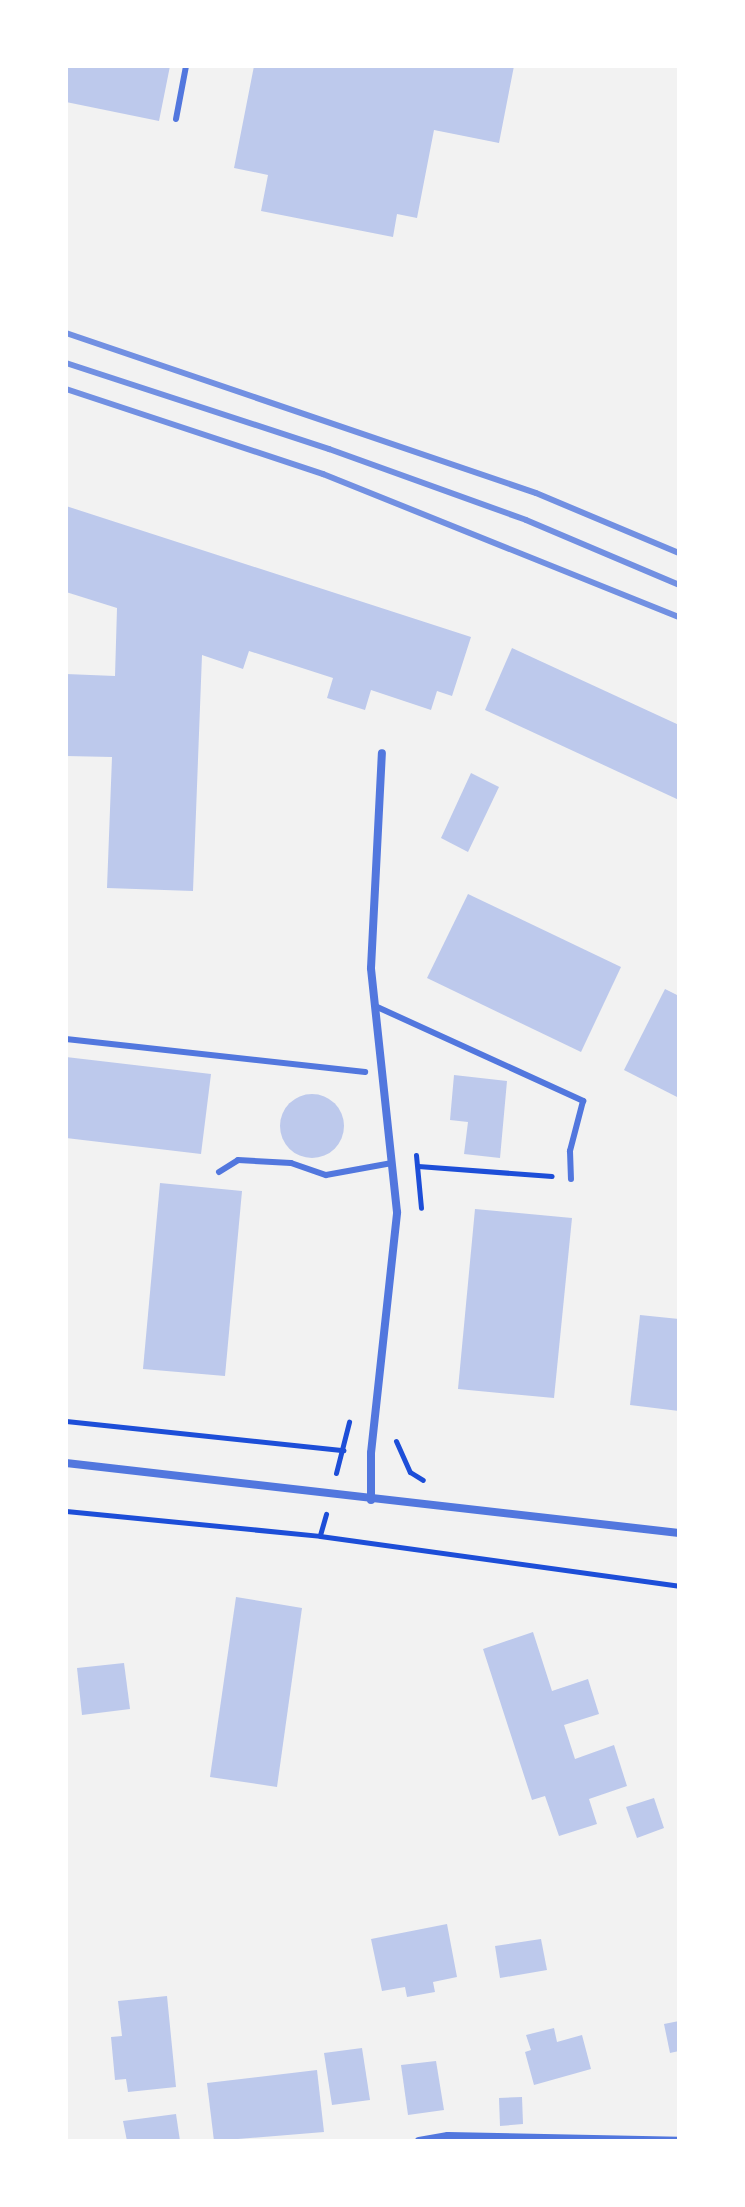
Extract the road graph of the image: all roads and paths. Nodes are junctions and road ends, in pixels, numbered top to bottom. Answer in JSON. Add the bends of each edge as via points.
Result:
{"nodes":[{"id":1,"x":186,"y":66,"type":"edge"},
{"id":2,"x":176,"y":119,"type":"dead end"},
{"id":3,"x":382,"y":753,"type":"dead end"},
{"id":4,"x":375,"y":1006,"type":"junction"},
{"id":5,"x":66,"y":1039,"type":"edge"},
{"id":6,"x":365,"y":1072,"type":"dead end"},
{"id":7,"x":394,"y":1162,"type":"junction"},
{"id":8,"x":418,"y":1166,"type":"dead end"},
{"id":9,"x":219,"y":1172,"type":"dead end"},
{"id":10,"x":571,"y":1179,"type":"joint"},
{"id":11,"x":350,"y":1420,"type":"dead end"},
{"id":12,"x":66,"y":1421,"type":"edge"},
{"id":13,"x":341,"y":1450,"type":"junction"},
{"id":14,"x":371,"y":1453,"type":"junction"},
{"id":15,"x":401,"y":1459,"type":"dead end"},
{"id":16,"x":66,"y":1463,"type":"edge"},
{"id":17,"x":331,"y":1495,"type":"junction"},
{"id":18,"x":371,"y":1500,"type":"junction"},
{"id":19,"x":66,"y":1511,"type":"edge"},
{"id":20,"x":679,"y":1533,"type":"edge"},
{"id":21,"x":320,"y":1536,"type":"junction"},
{"id":22,"x":679,"y":1586,"type":"edge"},
{"id":23,"x":419,"y":2141,"type":"edge"},
{"id":24,"x":679,"y":2141,"type":"edge"}],
"edges":[{"from":1,"to":2,"type":"lane"},
{"from":3,"to":4,"type":"street","via":[[371,938]]},
{"from":4,"to":7,"type":"street"},
{"from":4,"to":10,"type":"lane","via":[[583,1101],[570,1151]]},
{"from":5,"to":6,"type":"lane"},
{"from":7,"to":9,"type":"lane","via":[[326,1175],[291,1163],[238,1160]]},
{"from":7,"to":14,"type":"street","via":[[397,1212]]},
{"from":8,"to":10,"type":"path"},
{"from":11,"to":13,"type":"path"},
{"from":12,"to":13,"type":"path"},
{"from":13,"to":14,"type":"path"},
{"from":13,"to":17,"type":"path"},
{"from":14,"to":15,"type":"path"},
{"from":14,"to":18,"type":"street"},
{"from":16,"to":17,"type":"street"},
{"from":17,"to":18,"type":"street"},
{"from":17,"to":21,"type":"path"},
{"from":18,"to":20,"type":"street","via":[[423,1501]]},
{"from":19,"to":21,"type":"path"},
{"from":21,"to":22,"type":"path"},
{"from":23,"to":24,"type":"street","via":[[448,2136]]}]}
